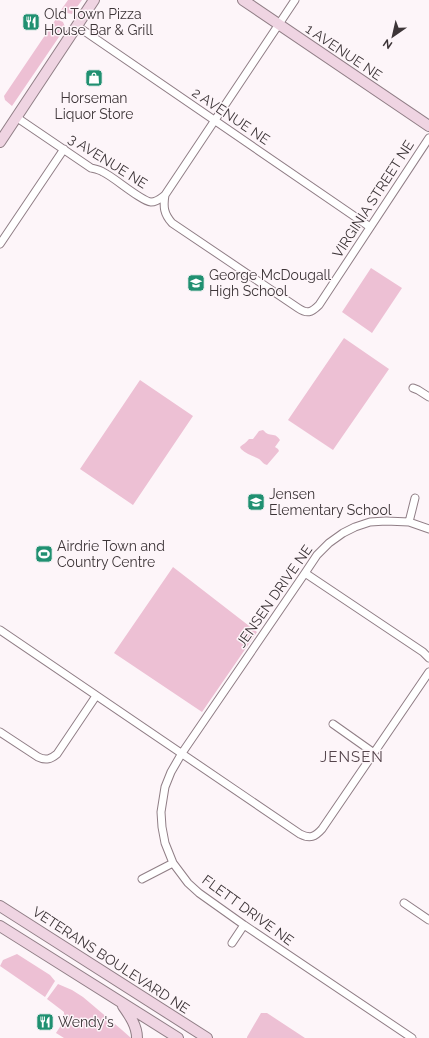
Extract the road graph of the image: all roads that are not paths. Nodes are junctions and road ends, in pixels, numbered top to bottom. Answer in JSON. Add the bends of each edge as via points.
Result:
{"nodes":[{"id":1,"x":94,"y":0,"type":"edge"},
{"id":2,"x":243,"y":0,"type":"edge"},
{"id":3,"x":295,"y":0,"type":"edge"},
{"id":4,"x":279,"y":24,"type":"junction"},
{"id":5,"x":77,"y":26,"type":"junction"},
{"id":6,"x":16,"y":116,"type":"junction"},
{"id":7,"x":215,"y":120,"type":"junction"},
{"id":8,"x":429,"y":126,"type":"edge"},
{"id":9,"x":429,"y":138,"type":"edge"},
{"id":10,"x":0,"y":142,"type":"edge"},
{"id":11,"x":64,"y":149,"type":"junction"},
{"id":12,"x":165,"y":195,"type":"junction"},
{"id":13,"x":370,"y":227,"type":"junction"},
{"id":14,"x":0,"y":244,"type":"edge"},
{"id":15,"x":310,"y":312,"type":"joint"},
{"id":16,"x":413,"y":388,"type":"dead end"},
{"id":17,"x":429,"y":397,"type":"edge"},
{"id":18,"x":414,"y":498,"type":"dead end"},
{"id":19,"x":409,"y":522,"type":"junction"},
{"id":20,"x":429,"y":529,"type":"edge"},
{"id":21,"x":304,"y":573,"type":"junction"},
{"id":22,"x":0,"y":630,"type":"edge"},
{"id":23,"x":429,"y":658,"type":"edge"},
{"id":24,"x":429,"y":672,"type":"edge"},
{"id":25,"x":96,"y":696,"type":"junction"},
{"id":26,"x":333,"y":724,"type":"dead end"},
{"id":27,"x":0,"y":732,"type":"edge"},
{"id":28,"x":182,"y":753,"type":"junction"},
{"id":29,"x":374,"y":753,"type":"junction"},
{"id":30,"x":173,"y":863,"type":"junction"},
{"id":31,"x":142,"y":879,"type":"dead end"},
{"id":32,"x":404,"y":903,"type":"dead end"},
{"id":33,"x":0,"y":906,"type":"edge"},
{"id":34,"x":429,"y":920,"type":"edge"},
{"id":35,"x":244,"y":925,"type":"junction"},
{"id":36,"x":0,"y":926,"type":"edge"},
{"id":37,"x":0,"y":933,"type":"edge"},
{"id":38,"x":17,"y":937,"type":"junction"},
{"id":39,"x":232,"y":943,"type":"dead end"},
{"id":40,"x":120,"y":1001,"type":"junction"},
{"id":41,"x":137,"y":1038,"type":"edge"},
{"id":42,"x":178,"y":1038,"type":"edge"},
{"id":43,"x":207,"y":1038,"type":"edge"},
{"id":44,"x":412,"y":1038,"type":"edge"}],
"edges":[{"from":1,"to":5,"type":"main road"},
{"from":2,"to":4,"type":"main road","name":"1 AVENUE NE"},
{"from":3,"to":4,"type":"street"},
{"from":4,"to":7,"type":"street"},
{"from":4,"to":8,"type":"main road","name":"1 AVENUE NE"},
{"from":5,"to":6,"type":"main road"},
{"from":5,"to":7,"type":"street","name":"2 AVENUE NE"},
{"from":6,"to":10,"type":"main road"},
{"from":6,"to":11,"type":"street","name":"3 AVENUE NE"},
{"from":7,"to":12,"type":"street"},
{"from":7,"to":13,"type":"street","name":"2 AVENUE NE"},
{"from":9,"to":13,"type":"street","name":"VIRGINIA STREET NE"},
{"from":11,"to":12,"type":"street","name":"3 AVENUE NE","via":[[147,201],[152,202]]},
{"from":11,"to":14,"type":"street"},
{"from":12,"to":15,"type":"street","name":"3 AVENUE NE","via":[[164,210],[172,223],[304,312]]},
{"from":13,"to":15,"type":"street","name":"VIRGINIA STREET NE","via":[[319,306]]},
{"from":16,"to":17,"type":"street"},
{"from":18,"to":19,"type":"street"},
{"from":19,"to":20,"type":"street","name":"JENSEN DRIVE NE"},
{"from":19,"to":21,"type":"street","name":"JENSEN DRIVE NE","via":[[370,522],[355,527],[329,543]]},
{"from":21,"to":23,"type":"street"},
{"from":21,"to":28,"type":"street","name":"JENSEN DRIVE NE"},
{"from":22,"to":25,"type":"street"},
{"from":24,"to":29,"type":"street"},
{"from":25,"to":27,"type":"street","via":[[52,758],[42,760]]},
{"from":25,"to":28,"type":"street"},
{"from":26,"to":29,"type":"street"},
{"from":28,"to":29,"type":"street","via":[[300,834],[312,837],[322,829]]},
{"from":28,"to":30,"type":"street","name":"FLETT DRIVE NE","via":[[165,787],[161,812],[165,843]]},
{"from":30,"to":31,"type":"street"},
{"from":30,"to":35,"type":"street","name":"FLETT DRIVE NE","via":[[199,893]]},
{"from":32,"to":34,"type":"street"},
{"from":33,"to":43,"type":"main road","name":"VETERANS BOULEVARD NE"},
{"from":35,"to":39,"type":"street"},
{"from":35,"to":44,"type":"street","name":"FLETT DRIVE NE"},
{"from":36,"to":38,"type":"main road","name":"VETERANS BOULEVARD NE"},
{"from":37,"to":38,"type":"main road"},
{"from":38,"to":40,"type":"main road","name":"VETERANS BOULEVARD NE"},
{"from":40,"to":41,"type":"main road","via":[[136,1028]]},
{"from":40,"to":42,"type":"main road","name":"VETERANS BOULEVARD NE"}]}
